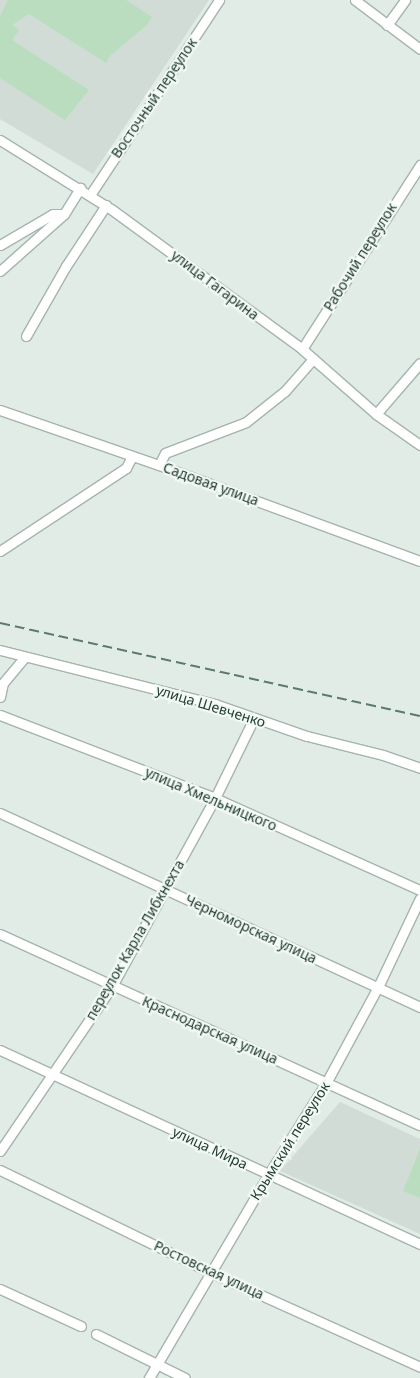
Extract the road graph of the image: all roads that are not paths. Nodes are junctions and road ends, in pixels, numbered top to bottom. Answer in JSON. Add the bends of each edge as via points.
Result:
{"nodes":[{"id":1,"x":219,"y":0,"type":"edge"},
{"id":2,"x":354,"y":0,"type":"edge"},
{"id":3,"x":404,"y":0,"type":"edge"},
{"id":4,"x":387,"y":25,"type":"junction"},
{"id":5,"x":420,"y":48,"type":"edge"},
{"id":6,"x":0,"y":140,"type":"edge"},
{"id":7,"x":420,"y":165,"type":"edge"},
{"id":8,"x":80,"y":188,"type":"junction"},
{"id":9,"x":90,"y":195,"type":"junction"},
{"id":10,"x":106,"y":206,"type":"junction"},
{"id":11,"x":64,"y":214,"type":"junction"},
{"id":12,"x":0,"y":245,"type":"edge"},
{"id":13,"x":0,"y":271,"type":"edge"},
{"id":14,"x":26,"y":336,"type":"dead end"},
{"id":15,"x":302,"y":349,"type":"junction"},
{"id":16,"x":313,"y":359,"type":"junction"},
{"id":17,"x":420,"y":363,"type":"edge"},
{"id":18,"x":0,"y":410,"type":"edge"},
{"id":19,"x":376,"y":414,"type":"junction"},
{"id":20,"x":420,"y":445,"type":"edge"},
{"id":21,"x":132,"y":456,"type":"junction"},
{"id":22,"x":160,"y":465,"type":"junction"},
{"id":23,"x":0,"y":551,"type":"edge"},
{"id":24,"x":420,"y":561,"type":"edge"},
{"id":25,"x":0,"y":650,"type":"edge"},
{"id":26,"x":25,"y":656,"type":"junction"},
{"id":27,"x":0,"y":697,"type":"edge"},
{"id":28,"x":0,"y":715,"type":"edge"},
{"id":29,"x":254,"y":718,"type":"junction"},
{"id":30,"x":420,"y":768,"type":"edge"},
{"id":31,"x":215,"y":798,"type":"junction"},
{"id":32,"x":0,"y":813,"type":"edge"},
{"id":33,"x":166,"y":890,"type":"junction"},
{"id":34,"x":420,"y":890,"type":"edge"},
{"id":35,"x":420,"y":898,"type":"edge"},
{"id":36,"x":0,"y":934,"type":"edge"},
{"id":37,"x":112,"y":986,"type":"junction"},
{"id":38,"x":378,"y":987,"type":"junction"},
{"id":39,"x":420,"y":1007,"type":"edge"},
{"id":40,"x":0,"y":1050,"type":"edge"},
{"id":41,"x":53,"y":1075,"type":"junction"},
{"id":42,"x":326,"y":1083,"type":"junction"},
{"id":43,"x":420,"y":1125,"type":"edge"},
{"id":44,"x":0,"y":1151,"type":"edge"},
{"id":45,"x":0,"y":1170,"type":"edge"},
{"id":46,"x":268,"y":1174,"type":"junction"},
{"id":47,"x":420,"y":1244,"type":"edge"},
{"id":48,"x":210,"y":1272,"type":"junction"},
{"id":49,"x":0,"y":1290,"type":"edge"},
{"id":50,"x":81,"y":1326,"type":"dead end"},
{"id":51,"x":96,"y":1334,"type":"dead end"},
{"id":52,"x":157,"y":1364,"type":"junction"},
{"id":53,"x":420,"y":1367,"type":"edge"},
{"id":54,"x":149,"y":1378,"type":"edge"},
{"id":55,"x":185,"y":1378,"type":"edge"}],
"edges":[{"from":1,"to":9,"type":"street","name":"Восточный переулок"},
{"from":2,"to":4,"type":"street"},
{"from":3,"to":4,"type":"street"},
{"from":4,"to":5,"type":"street"},
{"from":6,"to":8,"type":"street","name":"улица Гагарина"},
{"from":7,"to":15,"type":"street","name":"Рабочий переулок"},
{"from":8,"to":9,"type":"street","name":"улица Гагарина"},
{"from":8,"to":11,"type":"street"},
{"from":9,"to":10,"type":"street","name":"улица Гагарина"},
{"from":10,"to":14,"type":"street","via":[[66,266]]},
{"from":10,"to":15,"type":"street","name":"улица Гагарина"},
{"from":11,"to":12,"type":"street","via":[[53,214]]},
{"from":11,"to":13,"type":"street"},
{"from":15,"to":16,"type":"street","name":"улица Гагарина"},
{"from":16,"to":19,"type":"street","name":"улица Гагарина"},
{"from":16,"to":22,"type":"street","via":[[285,391],[246,422],[164,453]]},
{"from":17,"to":19,"type":"street"},
{"from":18,"to":21,"type":"street","name":"Садовая улица"},
{"from":19,"to":20,"type":"street","name":"улица Гагарина"},
{"from":21,"to":22,"type":"street","name":"Садовая улица"},
{"from":21,"to":23,"type":"street","via":[[126,468]]},
{"from":22,"to":24,"type":"street","name":"Садовая улица"},
{"from":25,"to":26,"type":"street","name":"улица Шевченко"},
{"from":26,"to":27,"type":"street","via":[[3,684]]},
{"from":26,"to":29,"type":"street","name":"улица Шевченко","via":[[215,704]]},
{"from":28,"to":31,"type":"street","name":"улица Хмельницкого"},
{"from":29,"to":30,"type":"street","name":"улица Шевченко"},
{"from":29,"to":31,"type":"street","name":"переулок Карла Либкнехта"},
{"from":31,"to":33,"type":"street","name":"переулок Карла Либкнехта"},
{"from":31,"to":34,"type":"street","name":"улица Хмельницкого"},
{"from":32,"to":33,"type":"street","name":"Черноморская улица"},
{"from":33,"to":37,"type":"street","name":"переулок Карла Либкнехта"},
{"from":33,"to":38,"type":"street","name":"Черноморская улица"},
{"from":35,"to":38,"type":"street","name":"Крымский переулок"},
{"from":36,"to":37,"type":"street","name":"Краснодарская улица"},
{"from":37,"to":41,"type":"street","name":"переулок Карла Либкнехта"},
{"from":37,"to":42,"type":"street","name":"Краснодарская улица"},
{"from":38,"to":39,"type":"street","name":"Черноморская улица"},
{"from":38,"to":42,"type":"street","name":"Крымский переулок"},
{"from":40,"to":41,"type":"street","name":"улица Мира"},
{"from":41,"to":44,"type":"street","name":"переулок Карла Либкнехта"},
{"from":41,"to":46,"type":"street","name":"улица Мира"},
{"from":42,"to":43,"type":"street","name":"Краснодарская улица"},
{"from":42,"to":46,"type":"street","name":"Крымский переулок"},
{"from":45,"to":48,"type":"street","name":"Ростовская улица"},
{"from":46,"to":47,"type":"street","name":"улица Мира"},
{"from":46,"to":48,"type":"street","name":"Крымский переулок"},
{"from":48,"to":52,"type":"street","name":"Крымский переулок"},
{"from":48,"to":53,"type":"street","name":"Ростовская улица"},
{"from":49,"to":50,"type":"street"},
{"from":51,"to":52,"type":"street"},
{"from":52,"to":54,"type":"street","name":"Крымский переулок"},
{"from":52,"to":55,"type":"street"}]}
